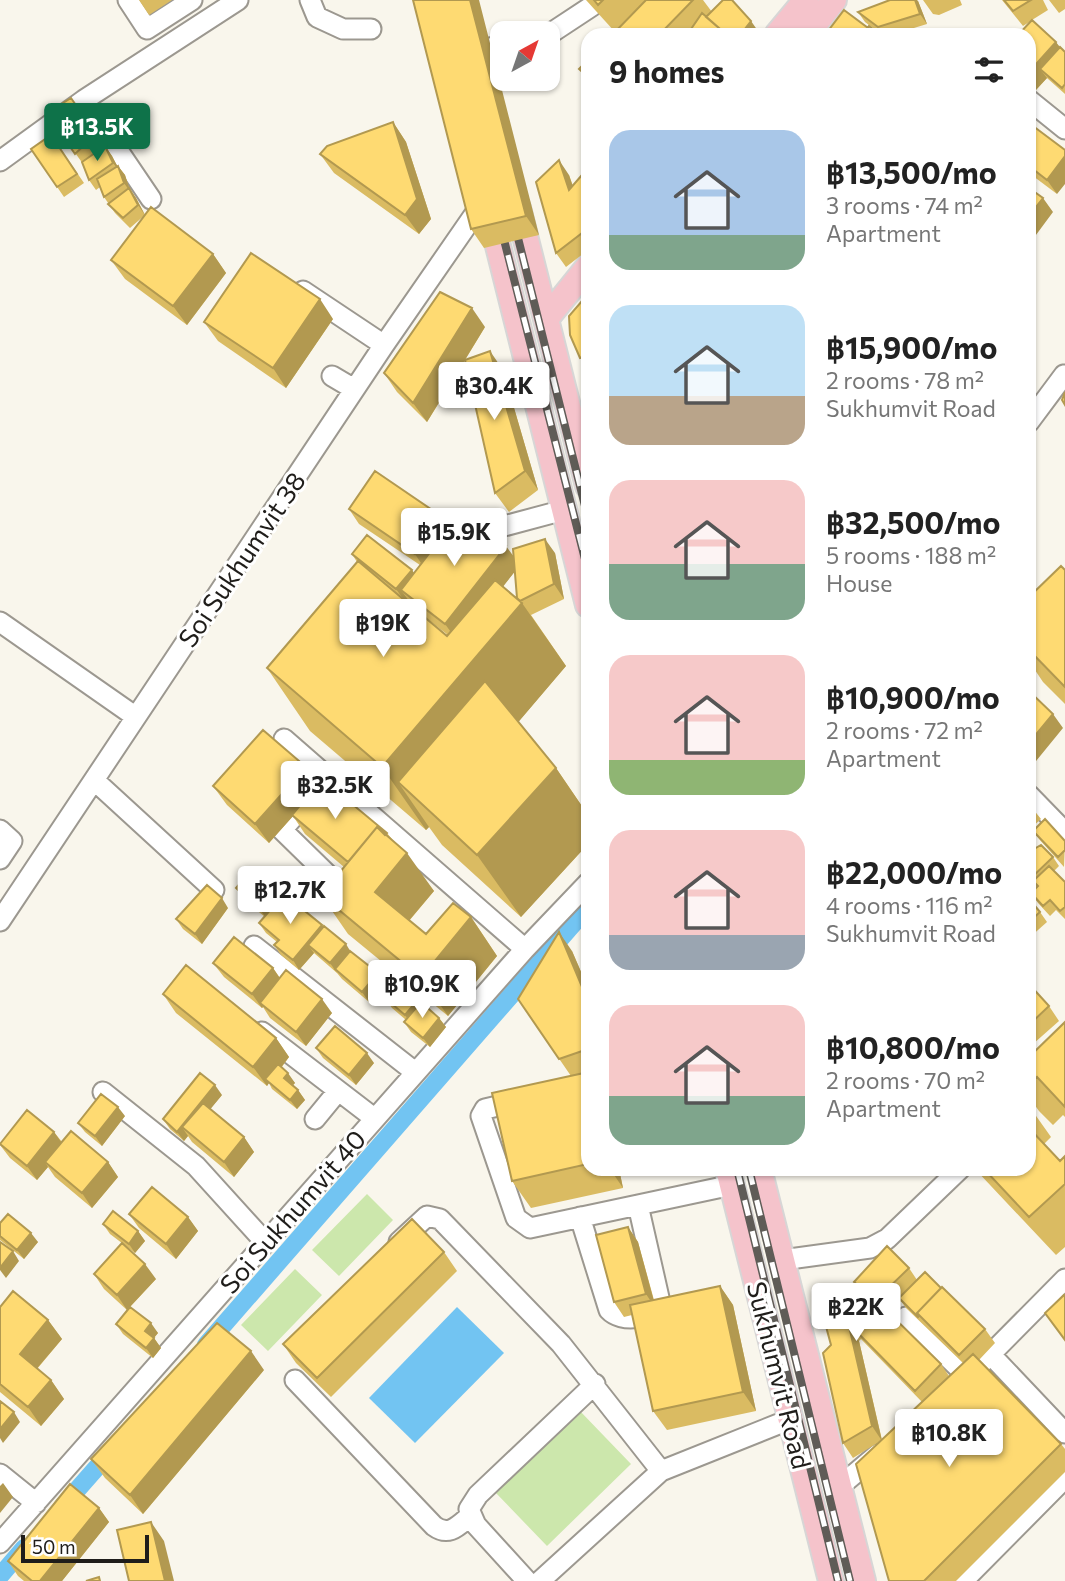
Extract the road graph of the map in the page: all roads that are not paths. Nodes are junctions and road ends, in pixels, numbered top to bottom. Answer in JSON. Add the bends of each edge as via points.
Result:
{"nodes":[{"id":1,"x":128,"y":0,"type":"edge"},
{"id":2,"x":192,"y":0,"type":"edge"},
{"id":3,"x":238,"y":0,"type":"edge"},
{"id":4,"x":310,"y":0,"type":"edge"},
{"id":5,"x":806,"y":0,"type":"edge"},
{"id":6,"x":834,"y":0,"type":"edge"},
{"id":7,"x":592,"y":6,"type":"dead end"},
{"id":8,"x":472,"y":25,"type":"edge"},
{"id":9,"x":560,"y":27,"type":"edge"},
{"id":10,"x":784,"y":28,"type":"edge"},
{"id":11,"x":812,"y":28,"type":"edge"},
{"id":12,"x":371,"y":29,"type":"dead end"},
{"id":13,"x":490,"y":47,"type":"edge"},
{"id":14,"x":490,"y":54,"type":"edge"},
{"id":15,"x":486,"y":78,"type":"edge"},
{"id":16,"x":84,"y":100,"type":"junction"},
{"id":17,"x":1036,"y":106,"type":"edge"},
{"id":18,"x":1065,"y":129,"type":"edge"},
{"id":19,"x":0,"y":161,"type":"edge"},
{"id":20,"x":479,"y":173,"type":"edge"},
{"id":21,"x":512,"y":184,"type":"edge"},
{"id":22,"x":151,"y":199,"type":"dead end"},
{"id":23,"x":485,"y":199,"type":"junction"},
{"id":24,"x":581,"y":276,"type":"edge"},
{"id":25,"x":282,"y":278,"type":"edge"},
{"id":26,"x":546,"y":319,"type":"junction"},
{"id":27,"x":518,"y":324,"type":"junction"},
{"id":28,"x":562,"y":341,"type":"junction"},
{"id":29,"x":384,"y":345,"type":"junction"},
{"id":30,"x":527,"y":360,"type":"junction"},
{"id":31,"x":1064,"y":375,"type":"edge"},
{"id":32,"x":332,"y":376,"type":"dead end"},
{"id":33,"x":354,"y":389,"type":"junction"},
{"id":34,"x":1036,"y":413,"type":"edge"},
{"id":35,"x":581,"y":447,"type":"edge"},
{"id":36,"x":564,"y":510,"type":"junction"},
{"id":37,"x":493,"y":529,"type":"dead end"},
{"id":38,"x":581,"y":577,"type":"edge"},
{"id":39,"x":0,"y":622,"type":"edge"},
{"id":40,"x":136,"y":717,"type":"junction"},
{"id":41,"x":284,"y":739,"type":"edge"},
{"id":42,"x":328,"y":778,"type":"junction"},
{"id":43,"x":94,"y":780,"type":"junction"},
{"id":44,"x":1036,"y":802,"type":"edge"},
{"id":45,"x":0,"y":830,"type":"edge"},
{"id":46,"x":1065,"y":832,"type":"edge"},
{"id":47,"x":0,"y":859,"type":"edge"},
{"id":48,"x":327,"y":874,"type":"dead end"},
{"id":49,"x":214,"y":890,"type":"edge"},
{"id":50,"x":581,"y":890,"type":"edge"},
{"id":51,"x":2,"y":912,"type":"edge"},
{"id":52,"x":254,"y":946,"type":"dead end"},
{"id":53,"x":525,"y":949,"type":"junction"},
{"id":54,"x":252,"y":1024,"type":"edge"},
{"id":55,"x":415,"y":1072,"type":"junction"},
{"id":56,"x":338,"y":1091,"type":"junction"},
{"id":57,"x":103,"y":1092,"type":"edge"},
{"id":58,"x":537,"y":1097,"type":"edge"},
{"id":59,"x":374,"y":1118,"type":"junction"},
{"id":60,"x":315,"y":1119,"type":"dead end"},
{"id":61,"x":762,"y":1176,"type":"edge"},
{"id":62,"x":953,"y":1176,"type":"edge"},
{"id":63,"x":730,"y":1177,"type":"edge"},
{"id":64,"x":638,"y":1205,"type":"junction"},
{"id":65,"x":580,"y":1217,"type":"junction"},
{"id":66,"x":265,"y":1242,"type":"junction"},
{"id":67,"x":383,"y":1257,"type":"edge"},
{"id":68,"x":782,"y":1260,"type":"junction"},
{"id":69,"x":1065,"y":1279,"type":"edge"},
{"id":70,"x":906,"y":1317,"type":"edge"},
{"id":71,"x":992,"y":1356,"type":"junction"},
{"id":72,"x":295,"y":1380,"type":"dead end"},
{"id":73,"x":594,"y":1384,"type":"junction"},
{"id":74,"x":791,"y":1419,"type":"junction"},
{"id":75,"x":1065,"y":1433,"type":"edge"},
{"id":76,"x":889,"y":1445,"type":"edge"},
{"id":77,"x":661,"y":1471,"type":"junction"},
{"id":78,"x":0,"y":1474,"type":"edge"},
{"id":79,"x":1065,"y":1478,"type":"edge"},
{"id":80,"x":839,"y":1487,"type":"junction"},
{"id":81,"x":810,"y":1494,"type":"junction"},
{"id":82,"x":36,"y":1503,"type":"junction"},
{"id":83,"x":471,"y":1516,"type":"junction"},
{"id":84,"x":0,"y":1543,"type":"edge"},
{"id":85,"x":527,"y":1581,"type":"edge"},
{"id":86,"x":540,"y":1581,"type":"edge"},
{"id":87,"x":831,"y":1581,"type":"edge"},
{"id":88,"x":863,"y":1581,"type":"edge"},
{"id":89,"x":963,"y":1581,"type":"edge"}],
"edges":[{"from":1,"to":2,"type":"street","via":[[148,29]]},
{"from":3,"to":16,"type":"street"},
{"from":4,"to":12,"type":"street","via":[[317,17],[343,29]]},
{"from":5,"to":10,"type":"main road"},
{"from":6,"to":11,"type":"main road"},
{"from":7,"to":9,"type":"street"},
{"from":8,"to":13,"type":"main road"},
{"from":14,"to":15,"type":"main road"},
{"from":16,"to":19,"type":"street"},
{"from":16,"to":22,"type":"street"},
{"from":17,"to":18,"type":"street"},
{"from":20,"to":23,"type":"main road"},
{"from":21,"to":26,"type":"main road"},
{"from":23,"to":27,"type":"main road"},
{"from":23,"to":29,"type":"street","name":"Soi Sukhumvit 38"},
{"from":24,"to":26,"type":"main road"},
{"from":25,"to":29,"type":"street"},
{"from":26,"to":27,"type":"main road"},
{"from":26,"to":28,"type":"main road"},
{"from":27,"to":30,"type":"main road"},
{"from":28,"to":30,"type":"main road"},
{"from":28,"to":35,"type":"main road"},
{"from":29,"to":33,"type":"street","name":"Soi Sukhumvit 38"},
{"from":30,"to":36,"type":"main road"},
{"from":31,"to":34,"type":"street"},
{"from":32,"to":33,"type":"street"},
{"from":33,"to":40,"type":"street","name":"Soi Sukhumvit 38"},
{"from":36,"to":37,"type":"street"},
{"from":36,"to":38,"type":"main road"},
{"from":39,"to":40,"type":"street"},
{"from":40,"to":43,"type":"street","name":"Soi Sukhumvit 38"},
{"from":41,"to":42,"type":"street"},
{"from":42,"to":48,"type":"street","via":[[282,830]]},
{"from":42,"to":53,"type":"street"},
{"from":43,"to":49,"type":"street"},
{"from":43,"to":51,"type":"street","name":"Soi Sukhumvit 38"},
{"from":44,"to":46,"type":"street"},
{"from":45,"to":47,"type":"street","via":[[12,841]]},
{"from":50,"to":53,"type":"street","name":"Soi Sukhumvit 40"},
{"from":52,"to":55,"type":"street"},
{"from":53,"to":55,"type":"street","name":"Soi Sukhumvit 40"},
{"from":54,"to":56,"type":"street"},
{"from":55,"to":59,"type":"street","name":"Soi Sukhumvit 40"},
{"from":56,"to":59,"type":"street"},
{"from":56,"to":60,"type":"street"},
{"from":57,"to":66,"type":"street","via":[[196,1166]]},
{"from":58,"to":65,"type":"street","via":[[485,1109],[481,1116],[516,1218],[530,1227]]},
{"from":59,"to":66,"type":"street","name":"Soi Sukhumvit 40"},
{"from":61,"to":68,"type":"main road","name":"Sukhumvit Road"},
{"from":62,"to":68,"type":"street","via":[[887,1239],[870,1248]]},
{"from":63,"to":64,"type":"street"},
{"from":63,"to":74,"type":"main road","name":"Sukhumvit Road"},
{"from":64,"to":65,"type":"street"},
{"from":64,"to":65,"type":"street","via":[[660,1303],[650,1313],[632,1318],[621,1319],[609,1310]]},
{"from":66,"to":82,"type":"street","name":"Soi Sukhumvit 40"},
{"from":67,"to":73,"type":"street","via":[[427,1216],[440,1219]]},
{"from":68,"to":80,"type":"main road","name":"Sukhumvit Road"},
{"from":69,"to":71,"type":"street"},
{"from":70,"to":71,"type":"street","via":[[960,1387]]},
{"from":71,"to":75,"type":"street"},
{"from":72,"to":83,"type":"street","via":[[434,1526],[450,1531]]},
{"from":73,"to":77,"type":"street"},
{"from":73,"to":83,"type":"street","via":[[478,1495],[469,1509]]},
{"from":74,"to":77,"type":"street"},
{"from":74,"to":81,"type":"main road","name":"Sukhumvit Road"},
{"from":76,"to":80,"type":"street"},
{"from":77,"to":86,"type":"street"},
{"from":78,"to":82,"type":"street"},
{"from":79,"to":89,"type":"street"},
{"from":80,"to":81,"type":"main road"},
{"from":80,"to":88,"type":"main road","name":"Sukhumvit Road"},
{"from":81,"to":87,"type":"main road","name":"Sukhumvit Road"},
{"from":82,"to":84,"type":"street","name":"Soi Sukhumvit 40"},
{"from":83,"to":85,"type":"street"}]}
